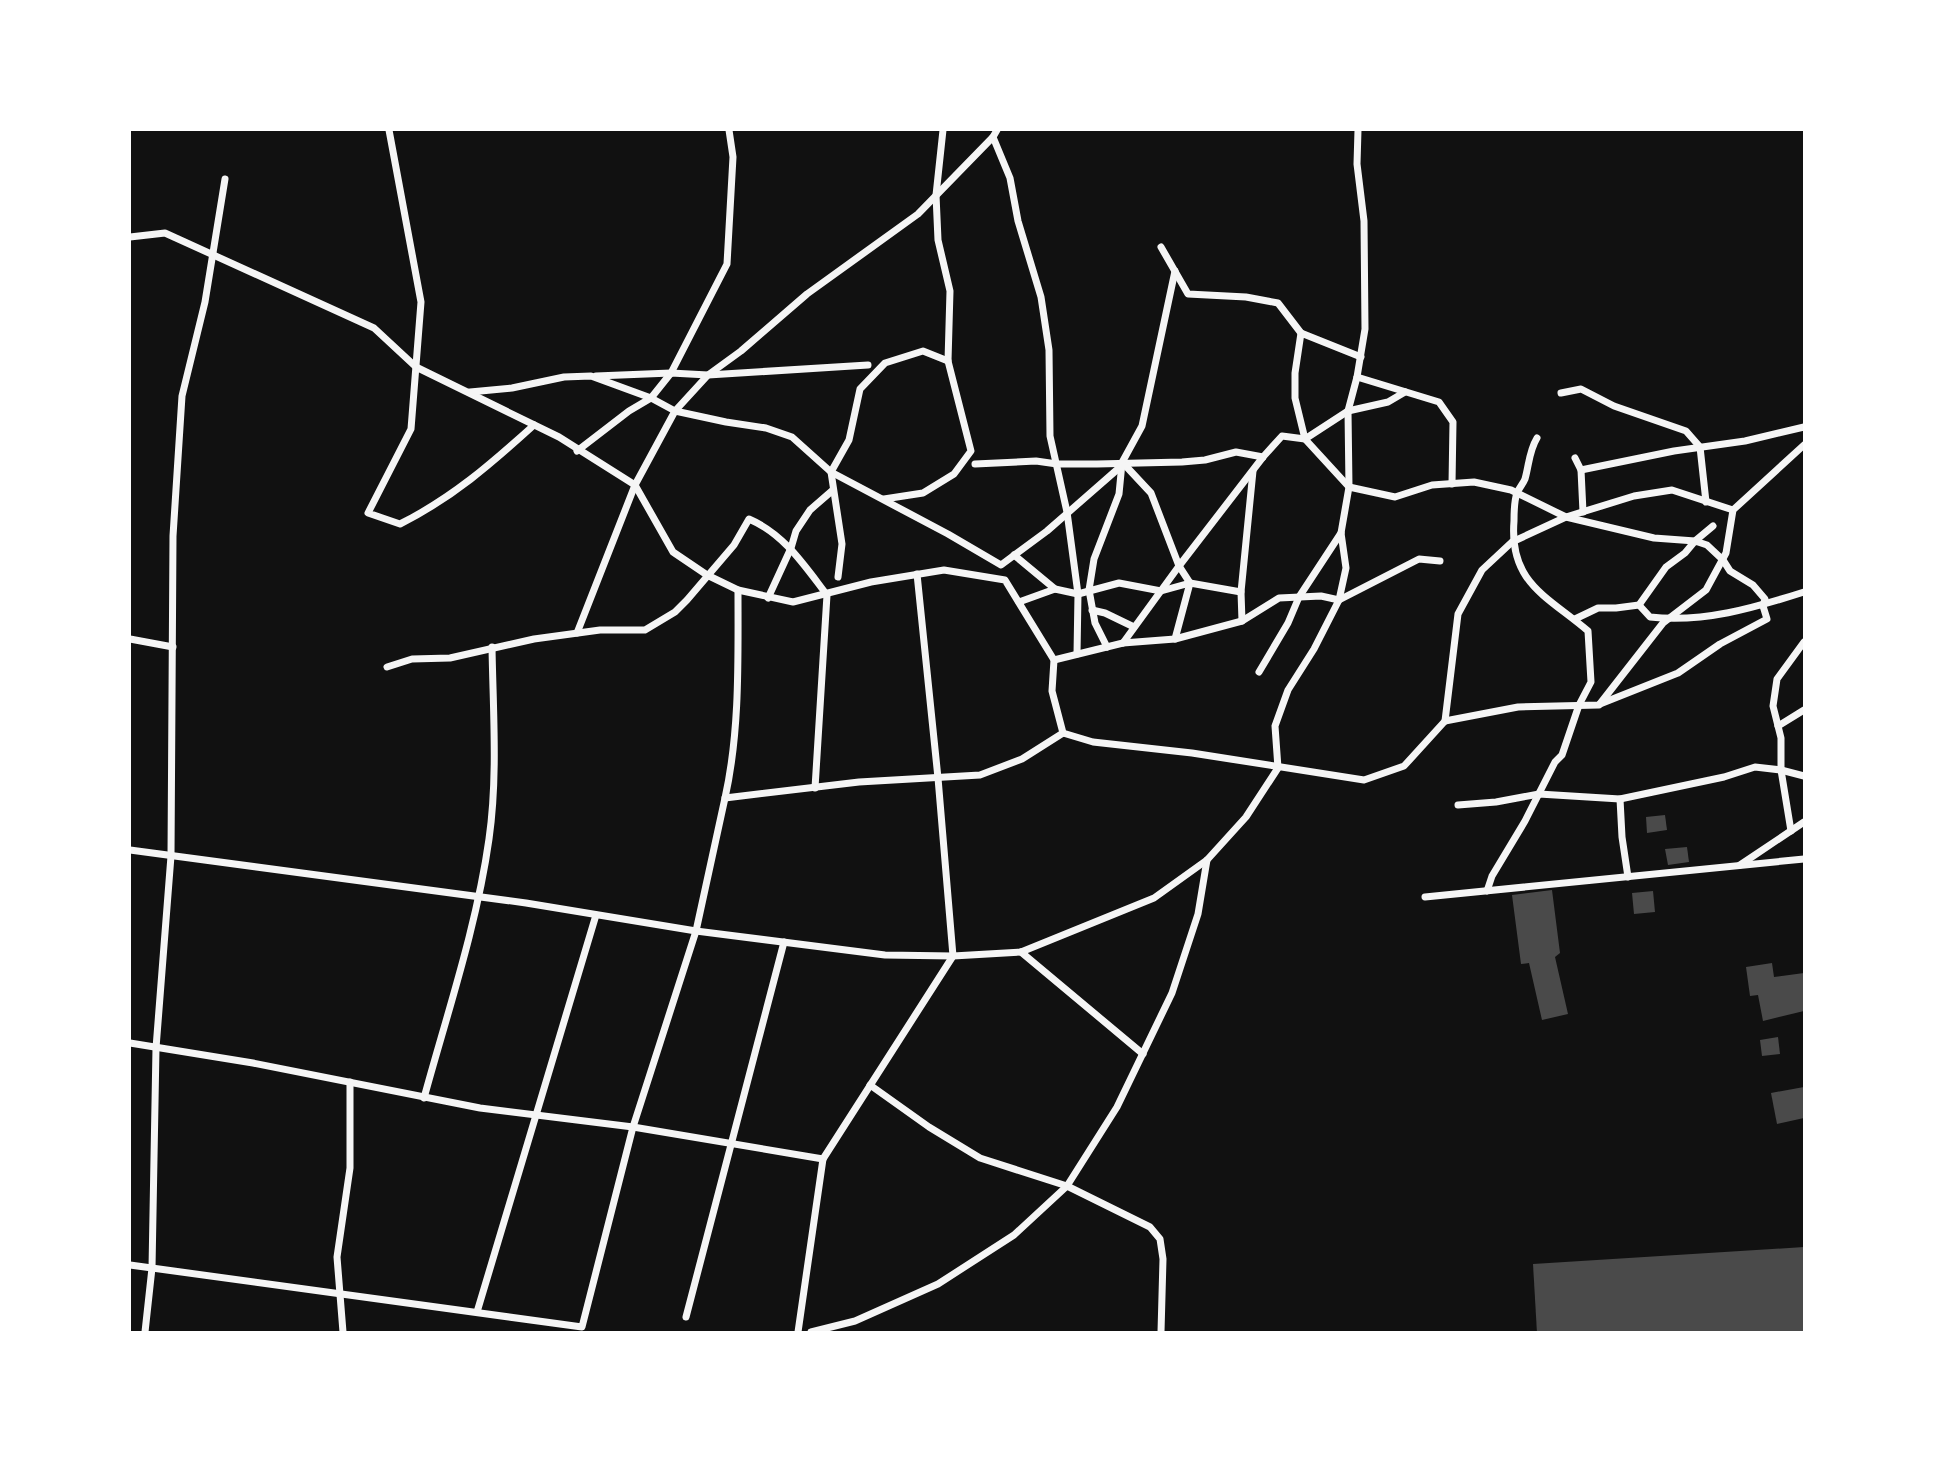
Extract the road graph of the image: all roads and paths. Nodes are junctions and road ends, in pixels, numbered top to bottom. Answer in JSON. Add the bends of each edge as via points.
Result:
{"nodes":[{"id":1,"x":388,"y":130,"type":"edge"},
{"id":2,"x":729,"y":130,"type":"edge"},
{"id":3,"x":943,"y":130,"type":"edge"},
{"id":4,"x":1358,"y":130,"type":"edge"},
{"id":5,"x":995,"y":133,"type":"edge"},
{"id":6,"x":225,"y":179,"type":"dead end"},
{"id":7,"x":936,"y":195,"type":"junction"},
{"id":8,"x":130,"y":237,"type":"edge"},
{"id":9,"x":1161,"y":247,"type":"dead end"},
{"id":10,"x":212,"y":256,"type":"junction"},
{"id":11,"x":1175,"y":271,"type":"junction"},
{"id":12,"x":1301,"y":333,"type":"junction"},
{"id":13,"x":1361,"y":358,"type":"junction"},
{"id":14,"x":948,"y":361,"type":"junction"},
{"id":15,"x":868,"y":365,"type":"dead end"},
{"id":16,"x":416,"y":367,"type":"junction"},
{"id":17,"x":671,"y":373,"type":"junction"},
{"id":18,"x":708,"y":375,"type":"junction"},
{"id":19,"x":592,"y":376,"type":"junction"},
{"id":20,"x":1357,"y":377,"type":"junction"},
{"id":21,"x":467,"y":392,"type":"junction"},
{"id":22,"x":1405,"y":392,"type":"junction"},
{"id":23,"x":1560,"y":393,"type":"dead end"},
{"id":24,"x":651,"y":398,"type":"junction"},
{"id":25,"x":675,"y":411,"type":"junction"},
{"id":26,"x":1348,"y":411,"type":"junction"},
{"id":27,"x":534,"y":425,"type":"junction"},
{"id":28,"x":1804,"y":427,"type":"edge"},
{"id":29,"x":1537,"y":438,"type":"dead end"},
{"id":30,"x":1305,"y":439,"type":"junction"},
{"id":31,"x":1804,"y":445,"type":"edge"},
{"id":32,"x":1700,"y":447,"type":"junction"},
{"id":33,"x":577,"y":451,"type":"junction"},
{"id":34,"x":1263,"y":457,"type":"junction"},
{"id":35,"x":1575,"y":458,"type":"dead end"},
{"id":36,"x":1122,"y":462,"type":"junction"},
{"id":37,"x":975,"y":464,"type":"dead end"},
{"id":38,"x":1057,"y":464,"type":"junction"},
{"id":39,"x":1581,"y":470,"type":"junction"},
{"id":40,"x":1253,"y":471,"type":"junction"},
{"id":41,"x":831,"y":472,"type":"junction"},
{"id":42,"x":1452,"y":484,"type":"junction"},
{"id":43,"x":635,"y":485,"type":"junction"},
{"id":44,"x":1349,"y":487,"type":"junction"},
{"id":45,"x":833,"y":490,"type":"junction"},
{"id":46,"x":1517,"y":493,"type":"junction"},
{"id":47,"x":883,"y":499,"type":"junction"},
{"id":48,"x":1706,"y":502,"type":"junction"},
{"id":49,"x":1733,"y":510,"type":"junction"},
{"id":50,"x":1067,"y":512,"type":"junction"},
{"id":51,"x":1583,"y":512,"type":"junction"},
{"id":52,"x":1566,"y":517,"type":"junction"},
{"id":53,"x":1713,"y":526,"type":"dead end"},
{"id":54,"x":1341,"y":533,"type":"junction"},
{"id":55,"x":1695,"y":541,"type":"junction"},
{"id":56,"x":1512,"y":542,"type":"junction"},
{"id":57,"x":791,"y":548,"type":"junction"},
{"id":58,"x":1014,"y":555,"type":"junction"},
{"id":59,"x":1723,"y":560,"type":"junction"},
{"id":60,"x":1440,"y":561,"type":"dead end"},
{"id":61,"x":1179,"y":566,"type":"junction"},
{"id":62,"x":707,"y":575,"type":"junction"},
{"id":63,"x":917,"y":575,"type":"junction"},
{"id":64,"x":838,"y":577,"type":"dead end"},
{"id":65,"x":1190,"y":583,"type":"junction"},
{"id":66,"x":1055,"y":589,"type":"junction"},
{"id":67,"x":738,"y":590,"type":"junction"},
{"id":68,"x":1089,"y":590,"type":"junction"},
{"id":69,"x":1161,"y":591,"type":"junction"},
{"id":70,"x":1241,"y":592,"type":"junction"},
{"id":71,"x":1804,"y":592,"type":"edge"},
{"id":72,"x":827,"y":594,"type":"junction"},
{"id":73,"x":1078,"y":594,"type":"junction"},
{"id":74,"x":1299,"y":597,"type":"junction"},
{"id":75,"x":768,"y":598,"type":"junction"},
{"id":76,"x":1339,"y":600,"type":"junction"},
{"id":77,"x":1019,"y":602,"type":"junction"},
{"id":78,"x":1639,"y":604,"type":"junction"},
{"id":79,"x":1763,"y":606,"type":"junction"},
{"id":80,"x":1092,"y":610,"type":"junction"},
{"id":81,"x":1668,"y":619,"type":"junction"},
{"id":82,"x":1575,"y":620,"type":"junction"},
{"id":83,"x":1242,"y":621,"type":"junction"},
{"id":84,"x":1134,"y":627,"type":"junction"},
{"id":85,"x":577,"y":633,"type":"junction"},
{"id":86,"x":130,"y":639,"type":"edge"},
{"id":87,"x":1175,"y":639,"type":"junction"},
{"id":88,"x":1804,"y":642,"type":"edge"},
{"id":89,"x":1124,"y":643,"type":"junction"},
{"id":90,"x":173,"y":647,"type":"junction"},
{"id":91,"x":492,"y":647,"type":"junction"},
{"id":92,"x":1107,"y":647,"type":"junction"},
{"id":93,"x":1077,"y":654,"type":"junction"},
{"id":94,"x":1054,"y":660,"type":"junction"},
{"id":95,"x":387,"y":667,"type":"dead end"},
{"id":96,"x":1259,"y":672,"type":"dead end"},
{"id":97,"x":1579,"y":705,"type":"junction"},
{"id":98,"x":1599,"y":705,"type":"junction"},
{"id":99,"x":1804,"y":710,"type":"edge"},
{"id":100,"x":1445,"y":721,"type":"junction"},
{"id":101,"x":1778,"y":726,"type":"junction"},
{"id":102,"x":1063,"y":733,"type":"junction"},
{"id":103,"x":1278,"y":768,"type":"junction"},
{"id":104,"x":1782,"y":770,"type":"junction"},
{"id":105,"x":1804,"y":776,"type":"edge"},
{"id":106,"x":938,"y":778,"type":"junction"},
{"id":107,"x":815,"y":788,"type":"junction"},
{"id":108,"x":1539,"y":794,"type":"junction"},
{"id":109,"x":725,"y":798,"type":"junction"},
{"id":110,"x":1620,"y":799,"type":"junction"},
{"id":111,"x":1458,"y":805,"type":"dead end"},
{"id":112,"x":1804,"y":822,"type":"edge"},
{"id":113,"x":1791,"y":831,"type":"junction"},
{"id":114,"x":130,"y":850,"type":"edge"},
{"id":115,"x":171,"y":856,"type":"junction"},
{"id":116,"x":1804,"y":859,"type":"edge"},
{"id":117,"x":1207,"y":860,"type":"junction"},
{"id":118,"x":1739,"y":866,"type":"junction"},
{"id":119,"x":1628,"y":877,"type":"junction"},
{"id":120,"x":1487,"y":891,"type":"junction"},
{"id":121,"x":478,"y":897,"type":"junction"},
{"id":122,"x":1425,"y":897,"type":"dead end"},
{"id":123,"x":596,"y":915,"type":"junction"},
{"id":124,"x":696,"y":931,"type":"junction"},
{"id":125,"x":784,"y":942,"type":"junction"},
{"id":126,"x":1021,"y":952,"type":"junction"},
{"id":127,"x":953,"y":956,"type":"junction"},
{"id":128,"x":130,"y":1043,"type":"edge"},
{"id":129,"x":156,"y":1048,"type":"junction"},
{"id":130,"x":1143,"y":1054,"type":"junction"},
{"id":131,"x":349,"y":1082,"type":"junction"},
{"id":132,"x":870,"y":1085,"type":"junction"},
{"id":133,"x":424,"y":1098,"type":"junction"},
{"id":134,"x":535,"y":1115,"type":"junction"},
{"id":135,"x":633,"y":1127,"type":"junction"},
{"id":136,"x":733,"y":1144,"type":"junction"},
{"id":137,"x":823,"y":1159,"type":"junction"},
{"id":138,"x":1067,"y":1186,"type":"junction"},
{"id":139,"x":130,"y":1265,"type":"edge"},
{"id":140,"x":152,"y":1268,"type":"junction"},
{"id":141,"x":340,"y":1294,"type":"junction"},
{"id":142,"x":477,"y":1312,"type":"junction"},
{"id":143,"x":686,"y":1317,"type":"dead end"},
{"id":144,"x":582,"y":1330,"type":"edge"},
{"id":145,"x":145,"y":1332,"type":"edge"},
{"id":146,"x":343,"y":1332,"type":"edge"},
{"id":147,"x":798,"y":1332,"type":"edge"},
{"id":148,"x":811,"y":1332,"type":"edge"},
{"id":149,"x":1161,"y":1332,"type":"edge"}],
"edges":[{"from":1,"to":16,"type":"street","via":[[421,302]]},
{"from":2,"to":17,"type":"street","via":[[733,158],[727,264]]},
{"from":3,"to":7,"type":"street"},
{"from":4,"to":13,"type":"street","via":[[1366,271]]},
{"from":5,"to":7,"type":"street"},
{"from":5,"to":38,"type":"street","via":[[1041,297],[1049,350],[1050,436]]},
{"from":6,"to":10,"type":"street"},
{"from":7,"to":14,"type":"street","via":[[938,240],[950,291]]},
{"from":7,"to":18,"type":"street","via":[[918,214],[807,294]]},
{"from":8,"to":10,"type":"street","via":[[165,233]]},
{"from":9,"to":11,"type":"street"},
{"from":10,"to":16,"type":"street","via":[[374,328]]},
{"from":10,"to":90,"type":"street","via":[[182,396],[173,536]]},
{"from":11,"to":12,"type":"street","via":[[1188,294],[1278,303]]},
{"from":11,"to":36,"type":"street","via":[[1142,426]]},
{"from":12,"to":13,"type":"street"},
{"from":12,"to":30,"type":"street","via":[[1295,398]]},
{"from":13,"to":20,"type":"street"},
{"from":14,"to":41,"type":"street","via":[[923,351],[885,363],[860,390],[849,440]]},
{"from":14,"to":47,"type":"street","via":[[971,452],[954,474],[923,493]]},
{"from":15,"to":18,"type":"street"},
{"from":16,"to":21,"type":"street"},
{"from":16,"to":27,"type":"street","via":[[411,429],[368,513],[400,524],[435,506]]},
{"from":17,"to":18,"type":"street"},
{"from":17,"to":19,"type":"street"},
{"from":17,"to":24,"type":"street"},
{"from":18,"to":25,"type":"street"},
{"from":19,"to":21,"type":"street"},
{"from":19,"to":24,"type":"street"},
{"from":20,"to":22,"type":"street"},
{"from":20,"to":26,"type":"street"},
{"from":21,"to":27,"type":"street"},
{"from":22,"to":26,"type":"street","via":[[1388,402]]},
{"from":22,"to":42,"type":"street","via":[[1439,402],[1453,422]]},
{"from":23,"to":32,"type":"street","via":[[1581,389],[1686,432]]},
{"from":24,"to":25,"type":"street"},
{"from":24,"to":33,"type":"street"},
{"from":25,"to":41,"type":"street","via":[[792,436]]},
{"from":25,"to":43,"type":"street"},
{"from":26,"to":30,"type":"street"},
{"from":26,"to":44,"type":"street"},
{"from":27,"to":33,"type":"street"},
{"from":28,"to":32,"type":"street"},
{"from":29,"to":46,"type":"street"},
{"from":30,"to":34,"type":"street","via":[[1282,436]]},
{"from":30,"to":44,"type":"street"},
{"from":31,"to":49,"type":"street"},
{"from":32,"to":39,"type":"street"},
{"from":32,"to":48,"type":"street"},
{"from":33,"to":43,"type":"street"},
{"from":34,"to":36,"type":"street","via":[[1236,452],[1205,460]]},
{"from":34,"to":40,"type":"street"},
{"from":35,"to":39,"type":"street"},
{"from":36,"to":38,"type":"street"},
{"from":36,"to":50,"type":"street"},
{"from":36,"to":61,"type":"street","via":[[1151,493]]},
{"from":36,"to":68,"type":"street","via":[[1119,494],[1094,559]]},
{"from":37,"to":38,"type":"street"},
{"from":38,"to":50,"type":"street"},
{"from":39,"to":51,"type":"street"},
{"from":40,"to":61,"type":"street"},
{"from":40,"to":70,"type":"street"},
{"from":41,"to":45,"type":"street"},
{"from":41,"to":47,"type":"street"},
{"from":42,"to":44,"type":"street","via":[[1395,497]]},
{"from":42,"to":46,"type":"street","via":[[1474,482]]},
{"from":43,"to":62,"type":"street","via":[[673,552]]},
{"from":43,"to":85,"type":"street"},
{"from":44,"to":54,"type":"street"},
{"from":45,"to":57,"type":"street","via":[[810,510]]},
{"from":45,"to":64,"type":"street","via":[[842,544]]},
{"from":46,"to":52,"type":"street"},
{"from":46,"to":56,"type":"street"},
{"from":47,"to":58,"type":"street","via":[[1001,565]]},
{"from":48,"to":49,"type":"street"},
{"from":48,"to":51,"type":"street","via":[[1672,490]]},
{"from":49,"to":59,"type":"street"},
{"from":50,"to":58,"type":"street"},
{"from":50,"to":73,"type":"street"},
{"from":51,"to":52,"type":"street"},
{"from":52,"to":55,"type":"street","via":[[1654,538]]},
{"from":52,"to":56,"type":"street"},
{"from":53,"to":55,"type":"street"},
{"from":54,"to":74,"type":"street"},
{"from":54,"to":76,"type":"street","via":[[1346,568]]},
{"from":55,"to":59,"type":"street"},
{"from":55,"to":78,"type":"street","via":[[1667,567]]},
{"from":56,"to":82,"type":"street","via":[[1525,575],[1540,594]]},
{"from":56,"to":100,"type":"street","via":[[1482,570],[1458,614]]},
{"from":57,"to":62,"type":"street","via":[[749,519],[734,545]]},
{"from":57,"to":72,"type":"street"},
{"from":57,"to":75,"type":"street"},
{"from":58,"to":66,"type":"street"},
{"from":59,"to":79,"type":"street","via":[[1765,599]]},
{"from":59,"to":81,"type":"street","via":[[1706,590]]},
{"from":60,"to":76,"type":"street","via":[[1419,559]]},
{"from":61,"to":65,"type":"street"},
{"from":61,"to":69,"type":"street"},
{"from":62,"to":67,"type":"street"},
{"from":62,"to":85,"type":"street","via":[[675,612],[645,630]]},
{"from":63,"to":72,"type":"street"},
{"from":63,"to":77,"type":"street","via":[[944,570],[1005,580]]},
{"from":63,"to":106,"type":"street"},
{"from":65,"to":69,"type":"street"},
{"from":65,"to":70,"type":"street"},
{"from":65,"to":87,"type":"street"},
{"from":66,"to":73,"type":"street"},
{"from":66,"to":77,"type":"street"},
{"from":67,"to":75,"type":"street"},
{"from":67,"to":109,"type":"street","via":[[738,668]]},
{"from":68,"to":69,"type":"street","via":[[1119,583]]},
{"from":68,"to":73,"type":"street"},
{"from":68,"to":80,"type":"street"},
{"from":69,"to":84,"type":"street"},
{"from":70,"to":83,"type":"street"},
{"from":71,"to":79,"type":"street"},
{"from":72,"to":75,"type":"street","via":[[793,602]]},
{"from":72,"to":107,"type":"street"},
{"from":73,"to":93,"type":"street"},
{"from":74,"to":76,"type":"street"},
{"from":74,"to":83,"type":"street","via":[[1279,597]]},
{"from":74,"to":96,"type":"street"},
{"from":76,"to":103,"type":"street","via":[[1288,690],[1275,726]]},
{"from":77,"to":94,"type":"street"},
{"from":78,"to":81,"type":"street","via":[[1650,617]]},
{"from":78,"to":82,"type":"street","via":[[1598,608]]},
{"from":79,"to":81,"type":"street"},
{"from":79,"to":98,"type":"street","via":[[1767,619],[1678,673]]},
{"from":80,"to":84,"type":"street"},
{"from":80,"to":92,"type":"street"},
{"from":81,"to":98,"type":"street"},
{"from":82,"to":97,"type":"street","via":[[1588,631],[1591,655],[1591,682]]},
{"from":83,"to":87,"type":"street"},
{"from":84,"to":89,"type":"street"},
{"from":85,"to":91,"type":"street"},
{"from":86,"to":90,"type":"street"},
{"from":87,"to":89,"type":"street"},
{"from":88,"to":101,"type":"street","via":[[1777,679],[1773,706]]},
{"from":89,"to":92,"type":"street"},
{"from":90,"to":115,"type":"street"},
{"from":91,"to":95,"type":"street"},
{"from":91,"to":121,"type":"street","via":[[490,837]]},
{"from":92,"to":93,"type":"street"},
{"from":93,"to":94,"type":"street"},
{"from":94,"to":102,"type":"street","via":[[1052,691]]},
{"from":97,"to":98,"type":"street"},
{"from":97,"to":100,"type":"street","via":[[1518,707]]},
{"from":97,"to":108,"type":"street","via":[[1562,755]]},
{"from":99,"to":101,"type":"street"},
{"from":100,"to":103,"type":"street","via":[[1404,766],[1364,780]]},
{"from":101,"to":104,"type":"street"},
{"from":102,"to":103,"type":"street","via":[[1093,742]]},
{"from":102,"to":106,"type":"street","via":[[1022,759],[980,775]]},
{"from":103,"to":117,"type":"street","via":[[1246,817]]},
{"from":104,"to":105,"type":"street"},
{"from":104,"to":110,"type":"street","via":[[1755,767]]},
{"from":104,"to":113,"type":"street"},
{"from":106,"to":107,"type":"street"},
{"from":106,"to":127,"type":"street"},
{"from":107,"to":109,"type":"street"},
{"from":108,"to":110,"type":"street"},
{"from":108,"to":111,"type":"street"},
{"from":108,"to":120,"type":"street"},
{"from":109,"to":124,"type":"street"},
{"from":110,"to":119,"type":"street"},
{"from":112,"to":113,"type":"street"},
{"from":113,"to":118,"type":"street"},
{"from":114,"to":115,"type":"street"},
{"from":115,"to":121,"type":"street"},
{"from":115,"to":129,"type":"street"},
{"from":116,"to":118,"type":"street"},
{"from":117,"to":126,"type":"street","via":[[1154,898]]},
{"from":117,"to":130,"type":"street","via":[[1198,914],[1172,993]]},
{"from":118,"to":119,"type":"street"},
{"from":119,"to":120,"type":"street"},
{"from":120,"to":122,"type":"street"},
{"from":121,"to":123,"type":"street"},
{"from":121,"to":133,"type":"street"},
{"from":123,"to":124,"type":"street"},
{"from":123,"to":134,"type":"street"},
{"from":124,"to":125,"type":"street"},
{"from":124,"to":135,"type":"street"},
{"from":125,"to":127,"type":"street","via":[[886,955]]},
{"from":125,"to":136,"type":"street"},
{"from":126,"to":127,"type":"street"},
{"from":126,"to":130,"type":"street"},
{"from":127,"to":132,"type":"street"},
{"from":128,"to":129,"type":"street"},
{"from":129,"to":131,"type":"street"},
{"from":129,"to":140,"type":"street"},
{"from":130,"to":138,"type":"street","via":[[1117,1107]]},
{"from":131,"to":133,"type":"street"},
{"from":131,"to":141,"type":"street","via":[[350,1168],[337,1257]]},
{"from":132,"to":137,"type":"street"},
{"from":132,"to":138,"type":"street","via":[[980,1158]]},
{"from":133,"to":134,"type":"street"},
{"from":134,"to":135,"type":"street"},
{"from":134,"to":142,"type":"street"},
{"from":135,"to":136,"type":"street"},
{"from":135,"to":144,"type":"street"},
{"from":136,"to":137,"type":"street"},
{"from":136,"to":143,"type":"street"},
{"from":137,"to":147,"type":"street"},
{"from":138,"to":148,"type":"street","via":[[1014,1235],[938,1284],[855,1321]]},
{"from":138,"to":149,"type":"street","via":[[1150,1227],[1160,1239]]},
{"from":139,"to":140,"type":"street"},
{"from":140,"to":141,"type":"street"},
{"from":140,"to":145,"type":"street"},
{"from":141,"to":142,"type":"street"},
{"from":141,"to":146,"type":"street"},
{"from":142,"to":144,"type":"street"}]}
